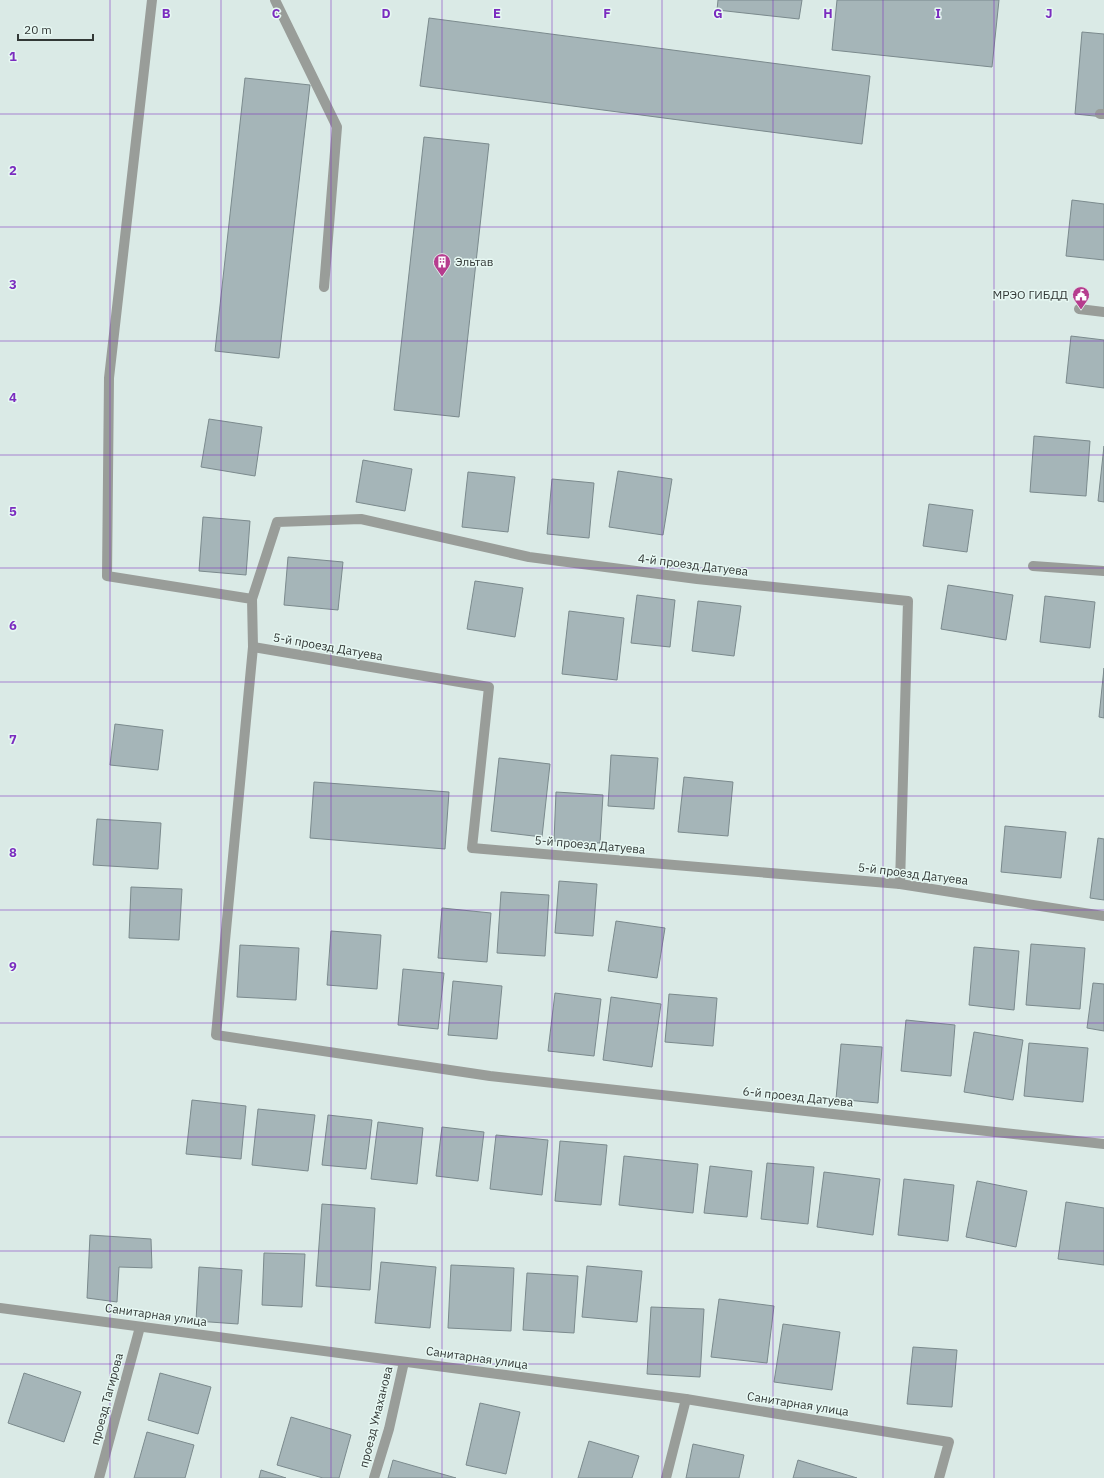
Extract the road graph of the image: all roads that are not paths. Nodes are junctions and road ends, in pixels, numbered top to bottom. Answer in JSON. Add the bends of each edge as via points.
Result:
{"nodes":[{"id":1,"x":152,"y":0,"type":"edge"},
{"id":2,"x":275,"y":0,"type":"edge"},
{"id":3,"x":324,"y":287,"type":"dead end"},
{"id":4,"x":1079,"y":309,"type":"dead end"},
{"id":5,"x":1104,"y":312,"type":"edge"},
{"id":6,"x":1033,"y":566,"type":"dead end"},
{"id":7,"x":1104,"y":571,"type":"edge"},
{"id":8,"x":252,"y":599,"type":"junction"},
{"id":9,"x":252,"y":647,"type":"junction"},
{"id":10,"x":900,"y":884,"type":"junction"},
{"id":11,"x":1104,"y":916,"type":"edge"},
{"id":12,"x":1104,"y":1144,"type":"edge"},
{"id":13,"x":0,"y":1308,"type":"edge"},
{"id":14,"x":140,"y":1327,"type":"junction"},
{"id":15,"x":404,"y":1362,"type":"junction"},
{"id":16,"x":686,"y":1399,"type":"junction"},
{"id":17,"x":99,"y":1478,"type":"edge"},
{"id":18,"x":374,"y":1478,"type":"edge"},
{"id":19,"x":666,"y":1478,"type":"edge"},
{"id":20,"x":939,"y":1478,"type":"edge"}],
"edges":[{"from":1,"to":8,"type":"street","via":[[109,378],[107,576]]},
{"from":2,"to":3,"type":"street","via":[[337,127]]},
{"from":4,"to":5,"type":"street"},
{"from":6,"to":7,"type":"street"},
{"from":8,"to":9,"type":"street"},
{"from":8,"to":10,"type":"street","name":"4-й проезд Датуева","via":[[277,522],[361,519],[529,557],[697,579],[908,601]]},
{"from":9,"to":10,"type":"street","name":"5-й проезд Датуева","via":[[489,687],[472,848]]},
{"from":9,"to":12,"type":"street","name":"6-й проезд Датуева","via":[[216,1035],[490,1076]]},
{"from":10,"to":11,"type":"street","name":"5-й проезд Датуева"},
{"from":13,"to":14,"type":"street","name":"Санитарная улица"},
{"from":14,"to":15,"type":"street","name":"Санитарная улица"},
{"from":14,"to":17,"type":"street","name":"проезд Тагирова"},
{"from":15,"to":16,"type":"street","name":"Санитарная улица"},
{"from":15,"to":18,"type":"street","name":"проезд Умаханова","via":[[389,1429]]},
{"from":16,"to":19,"type":"street"},
{"from":16,"to":20,"type":"street","name":"Санитарная улица","via":[[949,1442]]}]}
